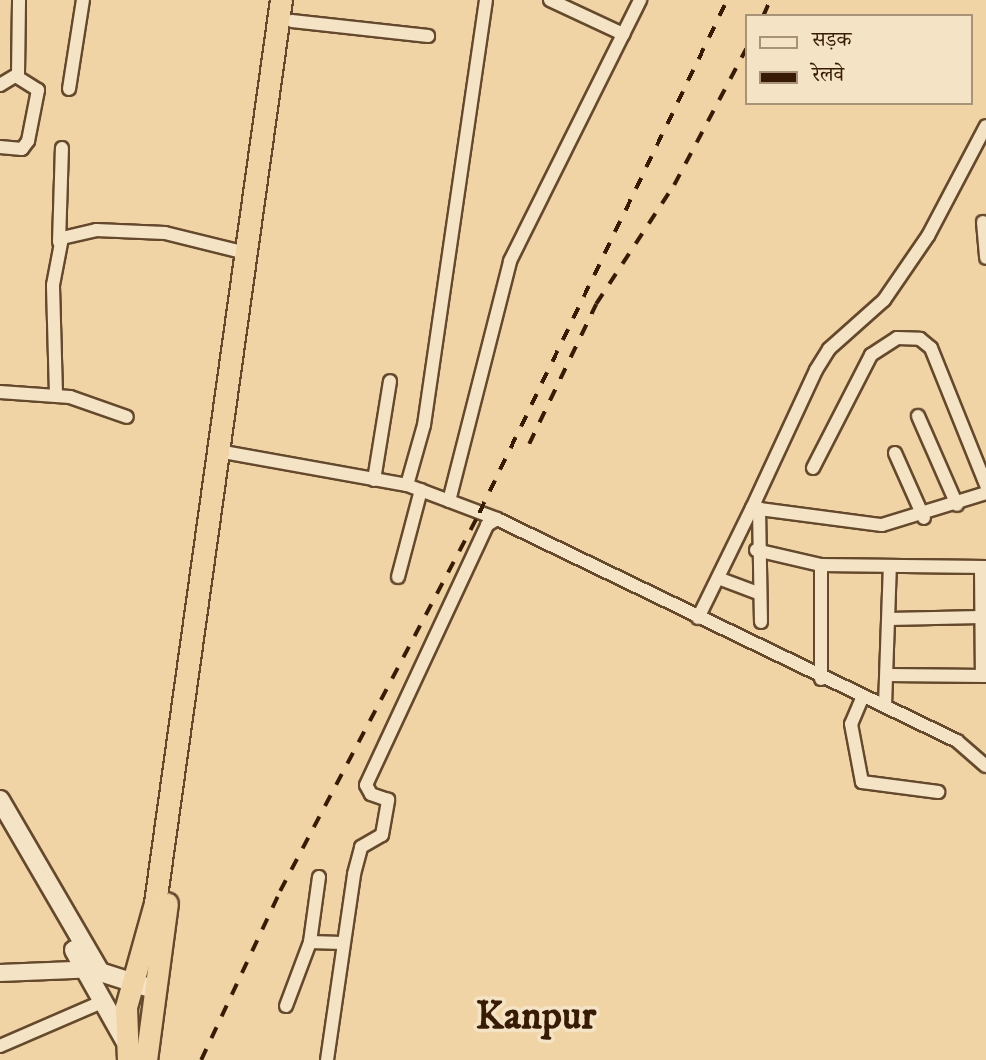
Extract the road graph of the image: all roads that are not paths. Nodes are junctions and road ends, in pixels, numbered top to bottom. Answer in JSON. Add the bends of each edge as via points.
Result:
{"nodes":[{"id":1,"x":19,"y":0,"type":"edge"},
{"id":2,"x":83,"y":0,"type":"edge"},
{"id":3,"x":281,"y":0,"type":"edge"},
{"id":4,"x":485,"y":0,"type":"edge"},
{"id":5,"x":550,"y":0,"type":"edge"},
{"id":6,"x":640,"y":0,"type":"edge"},
{"id":7,"x":293,"y":10,"type":"edge"},
{"id":8,"x":623,"y":34,"type":"junction"},
{"id":9,"x":428,"y":36,"type":"dead end"},
{"id":10,"x":17,"y":76,"type":"junction"},
{"id":11,"x":0,"y":85,"type":"edge"},
{"id":12,"x":69,"y":89,"type":"dead end"},
{"id":13,"x":986,"y":126,"type":"edge"},
{"id":14,"x":0,"y":148,"type":"edge"},
{"id":15,"x":62,"y":148,"type":"dead end"},
{"id":16,"x":983,"y":222,"type":"dead end"},
{"id":17,"x":59,"y":242,"type":"junction"},
{"id":18,"x":246,"y":253,"type":"junction"},
{"id":19,"x":986,"y":258,"type":"edge"},
{"id":20,"x":390,"y":381,"type":"dead end"},
{"id":21,"x":0,"y":392,"type":"edge"},
{"id":22,"x":56,"y":394,"type":"junction"},
{"id":23,"x":918,"y":415,"type":"dead end"},
{"id":24,"x":127,"y":416,"type":"dead end"},
{"id":25,"x":224,"y":452,"type":"junction"},
{"id":26,"x":895,"y":453,"type":"dead end"},
{"id":27,"x":813,"y":468,"type":"dead end"},
{"id":28,"x":374,"y":480,"type":"junction"},
{"id":29,"x":407,"y":485,"type":"junction"},
{"id":30,"x":986,"y":485,"type":"edge"},
{"id":31,"x":421,"y":491,"type":"junction"},
{"id":32,"x":986,"y":494,"type":"edge"},
{"id":33,"x":449,"y":501,"type":"junction"},
{"id":34,"x":957,"y":505,"type":"junction"},
{"id":35,"x":756,"y":508,"type":"junction"},
{"id":36,"x":924,"y":518,"type":"junction"},
{"id":37,"x":497,"y":519,"type":"junction"},
{"id":38,"x":756,"y":550,"type":"junction"},
{"id":39,"x":821,"y":565,"type":"junction"},
{"id":40,"x":890,"y":566,"type":"junction"},
{"id":41,"x":983,"y":567,"type":"edge"},
{"id":42,"x":398,"y":577,"type":"dead end"},
{"id":43,"x":718,"y":578,"type":"junction"},
{"id":44,"x":758,"y":593,"type":"junction"},
{"id":45,"x":981,"y":617,"type":"junction"},
{"id":46,"x":698,"y":618,"type":"junction"},
{"id":47,"x":889,"y":619,"type":"junction"},
{"id":48,"x":761,"y":622,"type":"dead end"},
{"id":49,"x":888,"y":675,"type":"junction"},
{"id":50,"x":984,"y":676,"type":"edge"},
{"id":51,"x":821,"y":679,"type":"junction"},
{"id":52,"x":863,"y":696,"type":"junction"},
{"id":53,"x":885,"y":705,"type":"junction"},
{"id":54,"x":986,"y":766,"type":"edge"},
{"id":55,"x":938,"y":792,"type":"dead end"},
{"id":56,"x":0,"y":800,"type":"edge"},
{"id":57,"x":319,"y":877,"type":"dead end"},
{"id":58,"x":310,"y":942,"type":"junction"},
{"id":59,"x":342,"y":943,"type":"junction"},
{"id":60,"x":0,"y":972,"type":"edge"},
{"id":61,"x":92,"y":972,"type":"junction"},
{"id":62,"x":132,"y":985,"type":"junction"},
{"id":63,"x":156,"y":990,"type":"junction"},
{"id":64,"x":104,"y":1001,"type":"junction"},
{"id":65,"x":286,"y":1006,"type":"dead end"},
{"id":66,"x":0,"y":1046,"type":"edge"},
{"id":67,"x":138,"y":1055,"type":"edge"},
{"id":68,"x":327,"y":1060,"type":"edge"}],
"edges":[{"from":1,"to":10,"type":"street"},
{"from":2,"to":12,"type":"street"},
{"from":3,"to":18,"type":"highway"},
{"from":4,"to":29,"type":"street","via":[[424,425]]},
{"from":5,"to":8,"type":"street"},
{"from":6,"to":8,"type":"street"},
{"from":7,"to":9,"type":"street"},
{"from":7,"to":25,"type":"highway"},
{"from":8,"to":33,"type":"street","via":[[510,261]]},
{"from":10,"to":11,"type":"street"},
{"from":10,"to":14,"type":"street","via":[[38,90],[28,141],[19,150]]},
{"from":13,"to":35,"type":"street","via":[[928,236],[884,300],[829,349]]},
{"from":15,"to":17,"type":"street"},
{"from":16,"to":19,"type":"street"},
{"from":17,"to":18,"type":"street","via":[[75,232],[107,230],[188,235]]},
{"from":17,"to":22,"type":"street","via":[[53,285]]},
{"from":18,"to":25,"type":"highway"},
{"from":20,"to":28,"type":"street"},
{"from":21,"to":22,"type":"street"},
{"from":22,"to":24,"type":"street"},
{"from":23,"to":34,"type":"street"},
{"from":25,"to":28,"type":"street"},
{"from":25,"to":62,"type":"highway","via":[[155,903]]},
{"from":25,"to":63,"type":"highway"},
{"from":26,"to":36,"type":"street"},
{"from":27,"to":30,"type":"street","via":[[871,355],[897,338],[920,339],[930,348]]},
{"from":28,"to":29,"type":"street"},
{"from":29,"to":31,"type":"street"},
{"from":31,"to":33,"type":"street"},
{"from":31,"to":42,"type":"street"},
{"from":32,"to":34,"type":"street"},
{"from":33,"to":37,"type":"street"},
{"from":34,"to":36,"type":"street"},
{"from":35,"to":36,"type":"street","via":[[836,523],[883,525]]},
{"from":35,"to":38,"type":"street"},
{"from":35,"to":43,"type":"street"},
{"from":37,"to":46,"type":"street"},
{"from":37,"to":59,"type":"street","via":[[487,525],[366,785],[371,794],[388,800],[382,835],[361,846]]},
{"from":38,"to":39,"type":"street"},
{"from":38,"to":44,"type":"street"},
{"from":39,"to":40,"type":"street"},
{"from":39,"to":51,"type":"street"},
{"from":40,"to":41,"type":"street"},
{"from":40,"to":47,"type":"street"},
{"from":41,"to":45,"type":"street"},
{"from":43,"to":44,"type":"street"},
{"from":43,"to":46,"type":"street"},
{"from":44,"to":48,"type":"street"},
{"from":45,"to":47,"type":"street"},
{"from":45,"to":50,"type":"street"},
{"from":46,"to":51,"type":"street"},
{"from":47,"to":49,"type":"street"},
{"from":49,"to":50,"type":"street"},
{"from":49,"to":53,"type":"street"},
{"from":51,"to":52,"type":"street"},
{"from":52,"to":53,"type":"street"},
{"from":52,"to":55,"type":"street","via":[[851,724],[862,782]]},
{"from":53,"to":54,"type":"street","via":[[957,741]]},
{"from":56,"to":61,"type":"main road","via":[[32,855],[37,879]]},
{"from":57,"to":58,"type":"street"},
{"from":58,"to":59,"type":"street"},
{"from":58,"to":65,"type":"street"},
{"from":59,"to":68,"type":"street"},
{"from":60,"to":61,"type":"street"},
{"from":61,"to":62,"type":"main road"},
{"from":61,"to":64,"type":"main road"},
{"from":62,"to":63,"type":"main road"},
{"from":62,"to":67,"type":"highway"},
{"from":63,"to":67,"type":"highway"},
{"from":64,"to":66,"type":"street"},
{"from":64,"to":67,"type":"main road"}]}
